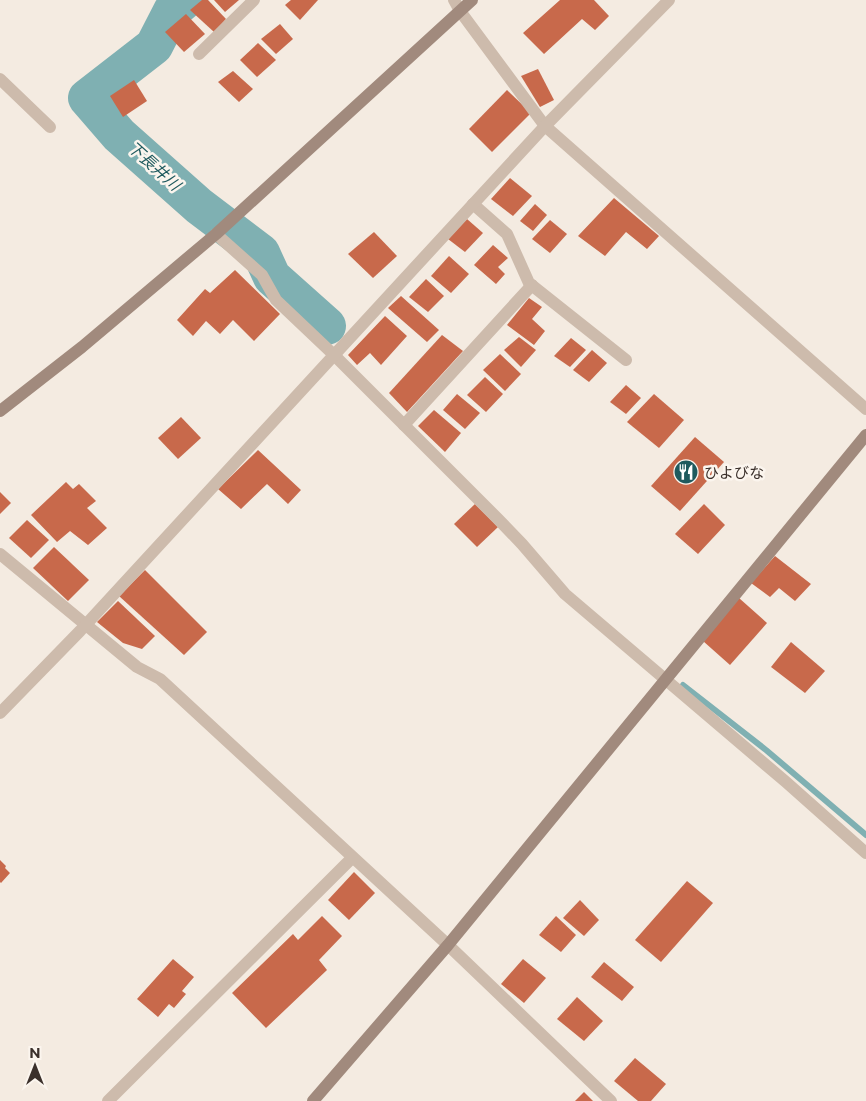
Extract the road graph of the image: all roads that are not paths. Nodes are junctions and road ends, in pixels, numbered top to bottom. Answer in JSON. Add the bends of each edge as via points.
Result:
{"nodes":[{"id":1,"x":254,"y":0,"type":"edge"},
{"id":2,"x":472,"y":0,"type":"edge"},
{"id":3,"x":669,"y":0,"type":"edge"},
{"id":4,"x":457,"y":5,"type":"edge"},
{"id":5,"x":200,"y":54,"type":"dead end"},
{"id":6,"x":0,"y":79,"type":"edge"},
{"id":7,"x":545,"y":126,"type":"junction"},
{"id":8,"x":50,"y":127,"type":"dead end"},
{"id":9,"x":473,"y":204,"type":"junction"},
{"id":10,"x":216,"y":234,"type":"junction"},
{"id":11,"x":532,"y":285,"type":"junction"},
{"id":12,"x":334,"y":355,"type":"junction"},
{"id":13,"x":626,"y":360,"type":"dead end"},
{"id":14,"x":866,"y":409,"type":"edge"},
{"id":15,"x":0,"y":411,"type":"edge"},
{"id":16,"x":404,"y":424,"type":"junction"},
{"id":17,"x":866,"y":435,"type":"edge"},
{"id":18,"x":0,"y":554,"type":"edge"},
{"id":19,"x":85,"y":626,"type":"junction"},
{"id":20,"x":666,"y":680,"type":"junction"},
{"id":21,"x":0,"y":713,"type":"edge"},
{"id":22,"x":866,"y":853,"type":"edge"},
{"id":23,"x":352,"y":858,"type":"junction"},
{"id":24,"x":448,"y":945,"type":"junction"},
{"id":25,"x":108,"y":1101,"type":"edge"},
{"id":26,"x":314,"y":1101,"type":"edge"},
{"id":27,"x":611,"y":1101,"type":"edge"}],
"edges":[{"from":1,"to":5,"type":"street"},
{"from":2,"to":4,"type":"street"},
{"from":3,"to":7,"type":"street"},
{"from":4,"to":7,"type":"street"},
{"from":4,"to":10,"type":"street"},
{"from":6,"to":8,"type":"street"},
{"from":7,"to":9,"type":"street"},
{"from":7,"to":14,"type":"street"},
{"from":9,"to":11,"type":"street","via":[[507,234]]},
{"from":9,"to":12,"type":"street"},
{"from":10,"to":12,"type":"street","via":[[262,275],[276,300]]},
{"from":10,"to":15,"type":"street"},
{"from":11,"to":13,"type":"street"},
{"from":11,"to":16,"type":"street"},
{"from":12,"to":16,"type":"street"},
{"from":12,"to":19,"type":"street"},
{"from":16,"to":20,"type":"street","via":[[522,544],[565,594]]},
{"from":17,"to":20,"type":"street"},
{"from":18,"to":19,"type":"street"},
{"from":19,"to":21,"type":"street"},
{"from":19,"to":23,"type":"street","via":[[137,667],[160,679]]},
{"from":20,"to":22,"type":"street"},
{"from":20,"to":24,"type":"street"},
{"from":23,"to":24,"type":"street"},
{"from":23,"to":25,"type":"street"},
{"from":24,"to":26,"type":"street"},
{"from":24,"to":27,"type":"street"}]}
